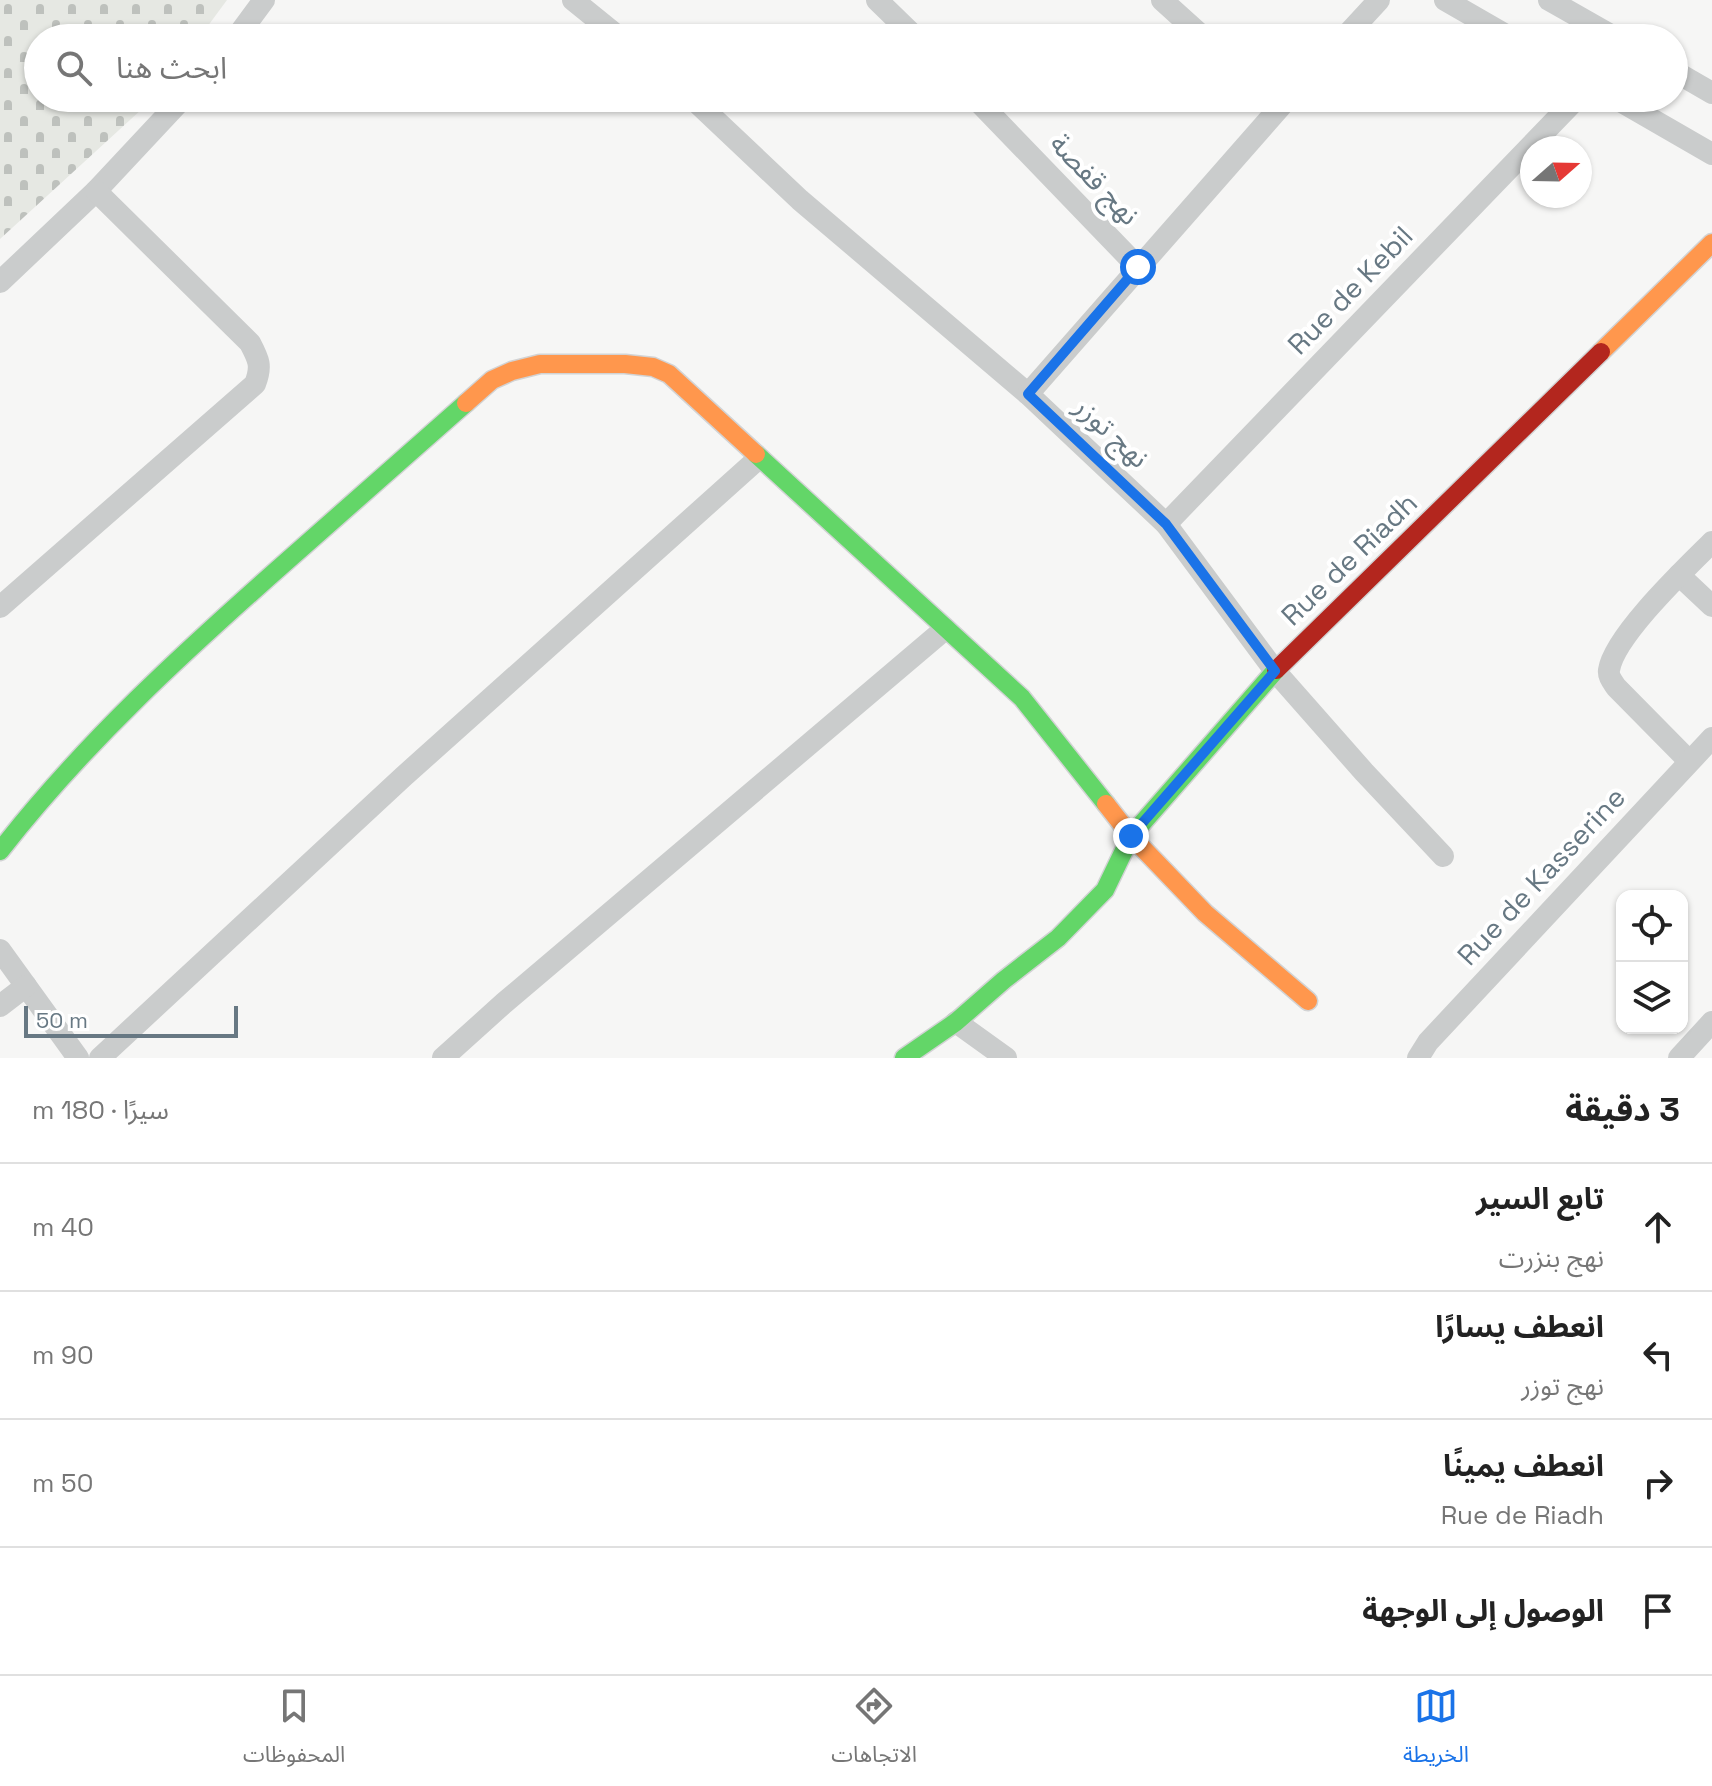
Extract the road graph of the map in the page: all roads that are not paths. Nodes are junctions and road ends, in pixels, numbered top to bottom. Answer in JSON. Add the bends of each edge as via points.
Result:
{"nodes":[{"id":1,"x":264,"y":0,"type":"edge"},
{"id":2,"x":573,"y":0,"type":"edge"},
{"id":3,"x":877,"y":0,"type":"edge"},
{"id":4,"x":1162,"y":0,"type":"edge"},
{"id":5,"x":1379,"y":0,"type":"edge"},
{"id":6,"x":1445,"y":0,"type":"edge"},
{"id":7,"x":1549,"y":0,"type":"edge"},
{"id":8,"x":246,"y":24,"type":"edge"},
{"id":9,"x":603,"y":24,"type":"edge"},
{"id":10,"x":902,"y":24,"type":"edge"},
{"id":11,"x":1189,"y":24,"type":"edge"},
{"id":12,"x":1357,"y":24,"type":"edge"},
{"id":13,"x":1487,"y":24,"type":"edge"},
{"id":14,"x":1591,"y":24,"type":"edge"},
{"id":15,"x":1688,"y":79,"type":"edge"},
{"id":16,"x":1712,"y":93,"type":"edge"},
{"id":17,"x":170,"y":112,"type":"edge"},
{"id":18,"x":707,"y":112,"type":"edge"},
{"id":19,"x":989,"y":112,"type":"edge"},
{"id":20,"x":1270,"y":112,"type":"edge"},
{"id":21,"x":1563,"y":112,"type":"edge"},
{"id":22,"x":1639,"y":112,"type":"edge"},
{"id":23,"x":1712,"y":154,"type":"edge"},
{"id":24,"x":96,"y":191,"type":"junction"},
{"id":25,"x":1712,"y":243,"type":"edge"},
{"id":26,"x":1138,"y":267,"type":"junction"},
{"id":27,"x":0,"y":282,"type":"edge"},
{"id":28,"x":1028,"y":394,"type":"junction"},
{"id":29,"x":759,"y":458,"type":"junction"},
{"id":30,"x":1166,"y":524,"type":"junction"},
{"id":31,"x":1712,"y":542,"type":"edge"},
{"id":32,"x":1679,"y":575,"type":"junction"},
{"id":33,"x":1712,"y":606,"type":"edge"},
{"id":34,"x":0,"y":607,"type":"edge"},
{"id":35,"x":945,"y":629,"type":"junction"},
{"id":36,"x":1275,"y":671,"type":"junction"},
{"id":37,"x":1712,"y":738,"type":"edge"},
{"id":38,"x":1689,"y":761,"type":"junction"},
{"id":39,"x":1131,"y":836,"type":"junction"},
{"id":40,"x":0,"y":851,"type":"edge"},
{"id":41,"x":1443,"y":856,"type":"dead end"},
{"id":42,"x":0,"y":950,"type":"edge"},
{"id":43,"x":26,"y":986,"type":"junction"},
{"id":44,"x":1308,"y":1001,"type":"dead end"},
{"id":45,"x":0,"y":1006,"type":"edge"},
{"id":46,"x":956,"y":1022,"type":"junction"},
{"id":47,"x":1712,"y":1022,"type":"edge"},
{"id":48,"x":78,"y":1058,"type":"edge"},
{"id":49,"x":100,"y":1058,"type":"edge"},
{"id":50,"x":443,"y":1058,"type":"edge"},
{"id":51,"x":904,"y":1058,"type":"edge"},
{"id":52,"x":1006,"y":1058,"type":"edge"},
{"id":53,"x":1418,"y":1058,"type":"edge"},
{"id":54,"x":1679,"y":1058,"type":"edge"}],
"edges":[{"from":1,"to":8,"type":"street"},
{"from":2,"to":9,"type":"street"},
{"from":3,"to":10,"type":"street"},
{"from":4,"to":11,"type":"street"},
{"from":5,"to":12,"type":"street"},
{"from":6,"to":13,"type":"street"},
{"from":7,"to":14,"type":"street"},
{"from":15,"to":16,"type":"street"},
{"from":17,"to":24,"type":"street"},
{"from":18,"to":28,"type":"street","name":"نهج توزر","via":[[800,200]]},
{"from":19,"to":26,"type":"street","name":"نهج قفصة"},
{"from":20,"to":26,"type":"street"},
{"from":21,"to":30,"type":"street","name":"Rue de Kebil"},
{"from":22,"to":23,"type":"street"},
{"from":24,"to":27,"type":"street"},
{"from":24,"to":34,"type":"street","via":[[250,343],[260,370],[255,384]]},
{"from":25,"to":36,"type":"street","name":"Rue de Riadh"},
{"from":26,"to":28,"type":"street"},
{"from":28,"to":30,"type":"street","name":"نهج توزر"},
{"from":29,"to":35,"type":"street"},
{"from":29,"to":40,"type":"street","via":[[669,374],[653,367],[540,364],[492,380],[123,711]]},
{"from":29,"to":49,"type":"street"},
{"from":30,"to":36,"type":"street","name":"نهج توزر"},
{"from":31,"to":32,"type":"street"},
{"from":32,"to":33,"type":"street"},
{"from":32,"to":38,"type":"street","via":[[1619,643],[1609,670],[1616,687]]},
{"from":35,"to":39,"type":"street","via":[[1022,698]]},
{"from":35,"to":50,"type":"street"},
{"from":36,"to":39,"type":"street","name":"Rue de Riadh"},
{"from":36,"to":41,"type":"street","name":"نهج توزر"},
{"from":37,"to":38,"type":"street","name":"Rue de Kasserine"},
{"from":38,"to":53,"type":"street","name":"Rue de Kasserine"},
{"from":39,"to":44,"type":"street","via":[[1205,913]]},
{"from":39,"to":46,"type":"street","name":"Rue de Riadh","via":[[1105,890],[1058,938]]},
{"from":42,"to":43,"type":"street"},
{"from":43,"to":45,"type":"street"},
{"from":43,"to":48,"type":"street"},
{"from":46,"to":51,"type":"street","name":"Rue de Riadh"},
{"from":46,"to":52,"type":"street"},
{"from":47,"to":54,"type":"street"}]}
